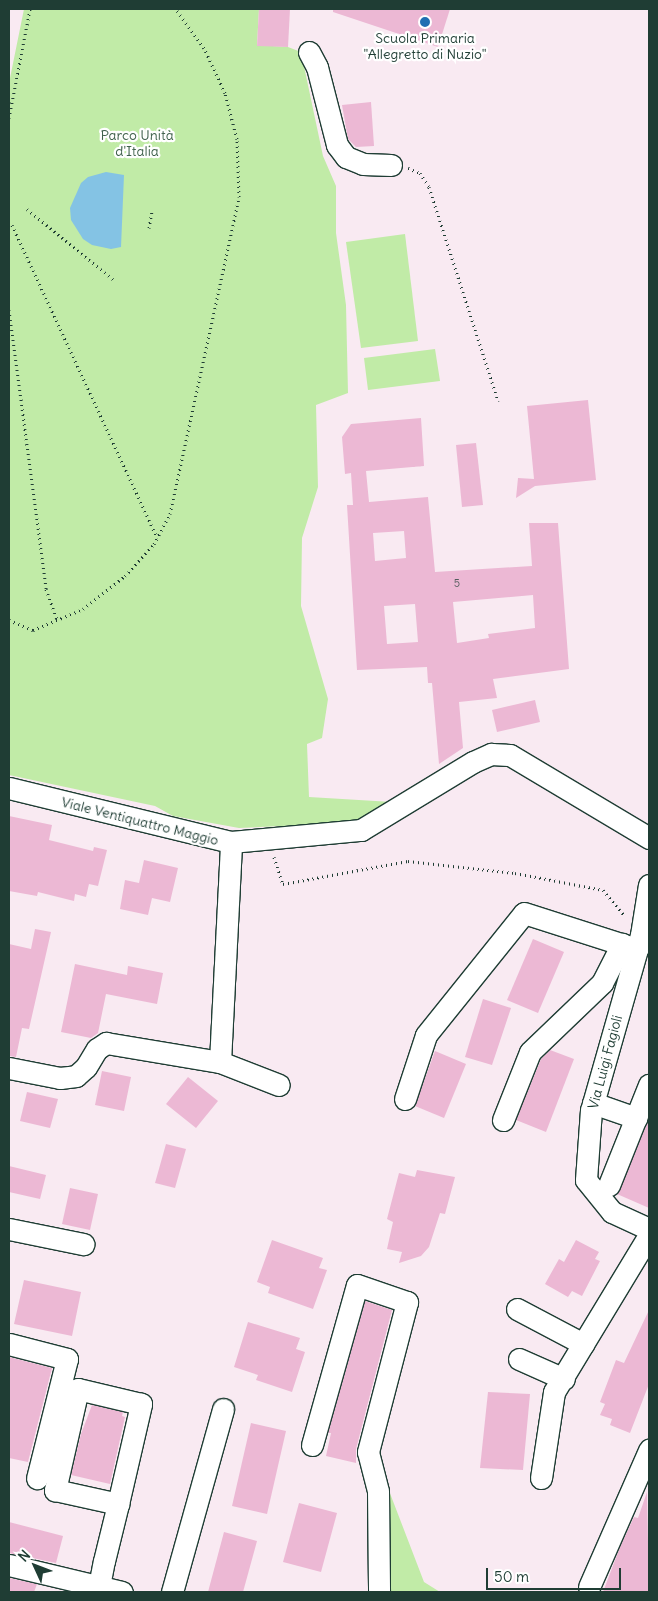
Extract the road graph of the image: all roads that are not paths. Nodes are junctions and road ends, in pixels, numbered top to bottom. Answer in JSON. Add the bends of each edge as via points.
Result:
{"nodes":[{"id":1,"x":309,"y":52,"type":"dead end"},
{"id":2,"x":391,"y":165,"type":"road end"},
{"id":3,"x":9,"y":788,"type":"edge"},
{"id":4,"x":649,"y":838,"type":"edge"},
{"id":5,"x":231,"y":842,"type":"junction"},
{"id":6,"x":649,"y":885,"type":"edge"},
{"id":7,"x":637,"y":948,"type":"edge"},
{"id":8,"x":220,"y":1062,"type":"junction"},
{"id":9,"x":10,"y":1073,"type":"edge"},
{"id":10,"x":279,"y":1085,"type":"dead end"},
{"id":11,"x":649,"y":1085,"type":"edge"},
{"id":12,"x":405,"y":1099,"type":"dead end"},
{"id":13,"x":593,"y":1103,"type":"junction"},
{"id":14,"x":636,"y":1118,"type":"junction"},
{"id":15,"x":503,"y":1120,"type":"dead end"},
{"id":16,"x":609,"y":1185,"type":"dead end"},
{"id":17,"x":9,"y":1229,"type":"edge"},
{"id":18,"x":649,"y":1229,"type":"edge"},
{"id":19,"x":649,"y":1235,"type":"edge"},
{"id":20,"x":83,"y":1244,"type":"dead end"},
{"id":21,"x":517,"y":1310,"type":"dead end"},
{"id":22,"x":9,"y":1344,"type":"edge"},
{"id":23,"x":583,"y":1344,"type":"junction"},
{"id":24,"x":519,"y":1359,"type":"dead end"},
{"id":25,"x":564,"y":1379,"type":"junction"},
{"id":26,"x":223,"y":1409,"type":"dead end"},
{"id":27,"x":312,"y":1445,"type":"dead end"},
{"id":28,"x":647,"y":1460,"type":"edge"},
{"id":29,"x":37,"y":1478,"type":"dead end"},
{"id":30,"x":541,"y":1478,"type":"dead end"},
{"id":31,"x":118,"y":1504,"type":"junction"},
{"id":32,"x":9,"y":1564,"type":"edge"},
{"id":33,"x":99,"y":1586,"type":"junction"},
{"id":34,"x":589,"y":1587,"type":"dead end"},
{"id":35,"x":122,"y":1592,"type":"edge"},
{"id":36,"x":172,"y":1592,"type":"edge"},
{"id":37,"x":380,"y":1592,"type":"edge"}],
"edges":[{"from":1,"to":2,"type":"street","via":[[317,67],[337,145],[346,157],[363,164]]},
{"from":3,"to":5,"type":"street","name":"Viale Ventiquattro Maggio"},
{"from":4,"to":5,"type":"street","name":"Viale Ventiquattro Maggio","via":[[510,755],[491,754],[361,830]]},
{"from":5,"to":8,"type":"street"},
{"from":6,"to":7,"type":"street","name":"Via Luigi Fagioli"},
{"from":7,"to":12,"type":"street","via":[[524,913],[426,1035]]},
{"from":7,"to":13,"type":"street","name":"Via Luigi Fagioli"},
{"from":7,"to":15,"type":"street","via":[[530,1052]]},
{"from":8,"to":9,"type":"street","via":[[106,1043],[97,1049],[76,1076],[60,1078]]},
{"from":8,"to":10,"type":"street"},
{"from":11,"to":14,"type":"street"},
{"from":13,"to":14,"type":"street"},
{"from":13,"to":18,"type":"street","name":"Via Luigi Fagioli","via":[[586,1180],[612,1212]]},
{"from":14,"to":16,"type":"street"},
{"from":17,"to":20,"type":"street"},
{"from":19,"to":23,"type":"street"},
{"from":21,"to":23,"type":"street"},
{"from":22,"to":29,"type":"street","via":[[67,1359]]},
{"from":23,"to":25,"type":"street"},
{"from":24,"to":25,"type":"street"},
{"from":25,"to":30,"type":"street","via":[[554,1392]]},
{"from":26,"to":36,"type":"street"},
{"from":27,"to":37,"type":"street","via":[[357,1285],[407,1302],[368,1452],[378,1491]]},
{"from":28,"to":34,"type":"street"},
{"from":31,"to":31,"type":"street","via":[[141,1404],[78,1389],[55,1490]]},
{"from":31,"to":33,"type":"street"},
{"from":32,"to":33,"type":"street"},
{"from":33,"to":35,"type":"street"}]}
